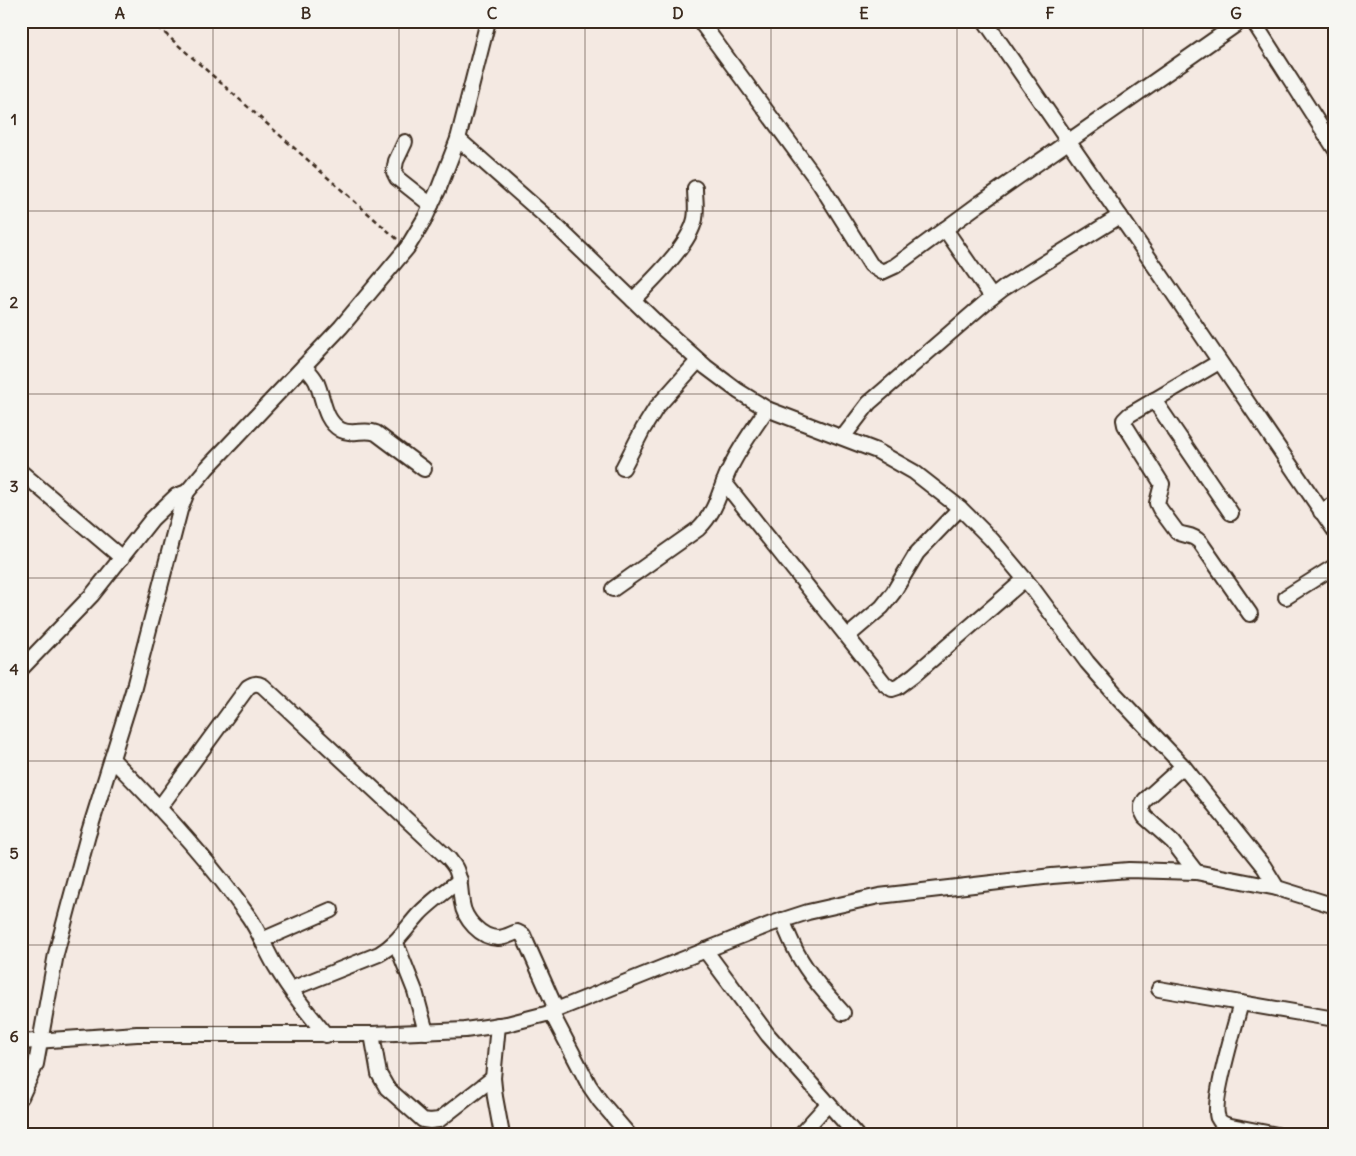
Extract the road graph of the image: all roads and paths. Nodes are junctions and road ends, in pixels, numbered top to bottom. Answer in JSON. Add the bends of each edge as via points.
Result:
{"nodes":[{"id":1,"x":151,"y":21,"type":"edge"},
{"id":2,"x":488,"y":21,"type":"edge"},
{"id":3,"x":700,"y":21,"type":"edge"},
{"id":4,"x":985,"y":21,"type":"edge"},
{"id":5,"x":1240,"y":21,"type":"edge"},
{"id":6,"x":1253,"y":21,"type":"edge"},
{"id":7,"x":458,"y":139,"type":"junction"},
{"id":8,"x":1068,"y":141,"type":"junction"},
{"id":9,"x":405,"y":142,"type":"dead end"},
{"id":10,"x":1335,"y":149,"type":"edge"},
{"id":11,"x":695,"y":188,"type":"dead end"},
{"id":12,"x":431,"y":205,"type":"junction"},
{"id":13,"x":1120,"y":216,"type":"junction"},
{"id":14,"x":946,"y":229,"type":"junction"},
{"id":15,"x":407,"y":248,"type":"junction"},
{"id":16,"x":992,"y":297,"type":"junction"},
{"id":17,"x":633,"y":300,"type":"junction"},
{"id":18,"x":698,"y":360,"type":"junction"},
{"id":19,"x":1219,"y":362,"type":"junction"},
{"id":20,"x":304,"y":366,"type":"junction"},
{"id":21,"x":1154,"y":400,"type":"junction"},
{"id":22,"x":767,"y":409,"type":"junction"},
{"id":23,"x":843,"y":437,"type":"junction"},
{"id":24,"x":623,"y":468,"type":"dead end"},
{"id":25,"x":424,"y":469,"type":"dead end"},
{"id":26,"x":21,"y":472,"type":"edge"},
{"id":27,"x":724,"y":482,"type":"junction"},
{"id":28,"x":189,"y":488,"type":"junction"},
{"id":29,"x":1335,"y":503,"type":"edge"},
{"id":30,"x":960,"y":508,"type":"junction"},
{"id":31,"x":1231,"y":512,"type":"dead end"},
{"id":32,"x":1321,"y":512,"type":"junction"},
{"id":33,"x":1335,"y":532,"type":"edge"},
{"id":34,"x":122,"y":558,"type":"junction"},
{"id":35,"x":1335,"y":566,"type":"edge"},
{"id":36,"x":1025,"y":579,"type":"junction"},
{"id":37,"x":613,"y":589,"type":"dead end"},
{"id":38,"x":1286,"y":597,"type":"dead end"},
{"id":39,"x":1250,"y":614,"type":"dead end"},
{"id":40,"x":848,"y":636,"type":"junction"},
{"id":41,"x":21,"y":669,"type":"edge"},
{"id":42,"x":112,"y":759,"type":"junction"},
{"id":43,"x":1183,"y":766,"type":"junction"},
{"id":44,"x":160,"y":807,"type":"junction"},
{"id":45,"x":1196,"y":872,"type":"junction"},
{"id":46,"x":460,"y":880,"type":"junction"},
{"id":47,"x":1277,"y":888,"type":"junction"},
{"id":48,"x":1335,"y":906,"type":"edge"},
{"id":49,"x":331,"y":910,"type":"dead end"},
{"id":50,"x":782,"y":920,"type":"junction"},
{"id":51,"x":262,"y":940,"type":"junction"},
{"id":52,"x":396,"y":943,"type":"junction"},
{"id":53,"x":705,"y":950,"type":"junction"},
{"id":54,"x":290,"y":989,"type":"junction"},
{"id":55,"x":1159,"y":989,"type":"dead end"},
{"id":56,"x":1241,"y":1003,"type":"junction"},
{"id":57,"x":554,"y":1010,"type":"junction"},
{"id":58,"x":843,"y":1013,"type":"dead end"},
{"id":59,"x":1335,"y":1020,"type":"edge"},
{"id":60,"x":498,"y":1026,"type":"junction"},
{"id":61,"x":426,"y":1032,"type":"junction"},
{"id":62,"x":372,"y":1034,"type":"junction"},
{"id":63,"x":326,"y":1035,"type":"junction"},
{"id":64,"x":41,"y":1040,"type":"junction"},
{"id":65,"x":21,"y":1042,"type":"edge"},
{"id":66,"x":493,"y":1078,"type":"junction"},
{"id":67,"x":21,"y":1097,"type":"edge"},
{"id":68,"x":828,"y":1104,"type":"junction"},
{"id":69,"x":502,"y":1135,"type":"edge"},
{"id":70,"x":630,"y":1135,"type":"edge"},
{"id":71,"x":800,"y":1135,"type":"edge"},
{"id":72,"x":856,"y":1135,"type":"edge"},
{"id":73,"x":1277,"y":1135,"type":"edge"}],
"edges":[{"from":1,"to":15,"type":"path"},
{"from":2,"to":7,"type":"street"},
{"from":3,"to":14,"type":"street","via":[[820,184],[878,271],[888,270]]},
{"from":4,"to":8,"type":"street"},
{"from":5,"to":8,"type":"street"},
{"from":6,"to":10,"type":"street"},
{"from":7,"to":12,"type":"street"},
{"from":7,"to":17,"type":"street","via":[[552,221]]},
{"from":8,"to":13,"type":"street"},
{"from":8,"to":14,"type":"street"},
{"from":9,"to":12,"type":"street","via":[[394,172]]},
{"from":11,"to":17,"type":"street","via":[[695,219],[690,232]]},
{"from":12,"to":15,"type":"street"},
{"from":13,"to":16,"type":"street"},
{"from":13,"to":19,"type":"street"},
{"from":14,"to":16,"type":"street"},
{"from":15,"to":20,"type":"street"},
{"from":16,"to":23,"type":"street","via":[[884,388]]},
{"from":17,"to":18,"type":"street"},
{"from":18,"to":22,"type":"street"},
{"from":18,"to":24,"type":"street","via":[[656,408]]},
{"from":19,"to":21,"type":"street"},
{"from":19,"to":32,"type":"street"},
{"from":20,"to":25,"type":"street","via":[[317,382],[332,424],[350,433],[376,433]]},
{"from":20,"to":28,"type":"street"},
{"from":21,"to":31,"type":"street"},
{"from":21,"to":39,"type":"street","via":[[1124,420],[1162,484],[1160,509],[1177,532],[1191,535],[1200,542]]},
{"from":22,"to":23,"type":"street"},
{"from":22,"to":27,"type":"street","via":[[741,446]]},
{"from":23,"to":30,"type":"street","via":[[914,472]]},
{"from":26,"to":34,"type":"street"},
{"from":27,"to":37,"type":"street","via":[[708,518],[698,529]]},
{"from":27,"to":40,"type":"street"},
{"from":28,"to":34,"type":"street","via":[[166,505]]},
{"from":28,"to":42,"type":"street","via":[[180,510]]},
{"from":29,"to":32,"type":"street"},
{"from":30,"to":36,"type":"street"},
{"from":30,"to":40,"type":"street","via":[[917,554],[882,607]]},
{"from":32,"to":33,"type":"street"},
{"from":34,"to":41,"type":"street","via":[[92,595]]},
{"from":35,"to":38,"type":"street"},
{"from":36,"to":40,"type":"street","via":[[895,689],[885,684]]},
{"from":36,"to":43,"type":"street","via":[[1108,687]]},
{"from":42,"to":44,"type":"street"},
{"from":42,"to":64,"type":"street","via":[[58,946]]},
{"from":43,"to":45,"type":"street","via":[[1145,800],[1142,811],[1173,842]]},
{"from":43,"to":47,"type":"street","via":[[1264,866]]},
{"from":44,"to":46,"type":"street","via":[[248,687],[258,683],[449,859]]},
{"from":44,"to":51,"type":"street","via":[[232,894]]},
{"from":45,"to":47,"type":"street"},
{"from":45,"to":50,"type":"street","via":[[1093,872],[879,896]]},
{"from":46,"to":52,"type":"street","via":[[421,912]]},
{"from":46,"to":57,"type":"street","via":[[462,904],[473,926],[497,938],[517,932],[523,935]]},
{"from":47,"to":48,"type":"street"},
{"from":49,"to":51,"type":"street"},
{"from":50,"to":53,"type":"street"},
{"from":50,"to":58,"type":"street","via":[[797,954]]},
{"from":51,"to":54,"type":"street"},
{"from":52,"to":54,"type":"street","via":[[379,954]]},
{"from":52,"to":61,"type":"street","via":[[415,991]]},
{"from":53,"to":57,"type":"street"},
{"from":53,"to":68,"type":"street","via":[[768,1035]]},
{"from":54,"to":63,"type":"street"},
{"from":55,"to":56,"type":"street"},
{"from":56,"to":59,"type":"street"},
{"from":56,"to":73,"type":"street","via":[[1222,1075],[1218,1118],[1230,1126]]},
{"from":57,"to":60,"type":"street"},
{"from":57,"to":70,"type":"street","via":[[589,1085]]},
{"from":60,"to":61,"type":"street"},
{"from":60,"to":66,"type":"street"},
{"from":61,"to":62,"type":"street"},
{"from":62,"to":63,"type":"street"},
{"from":62,"to":66,"type":"street","via":[[379,1074],[386,1088],[423,1120],[439,1120]]},
{"from":63,"to":64,"type":"street","via":[[137,1034]]},
{"from":64,"to":65,"type":"street"},
{"from":64,"to":67,"type":"street","via":[[36,1064]]},
{"from":66,"to":69,"type":"street"},
{"from":68,"to":71,"type":"street"},
{"from":68,"to":72,"type":"street"}]}
